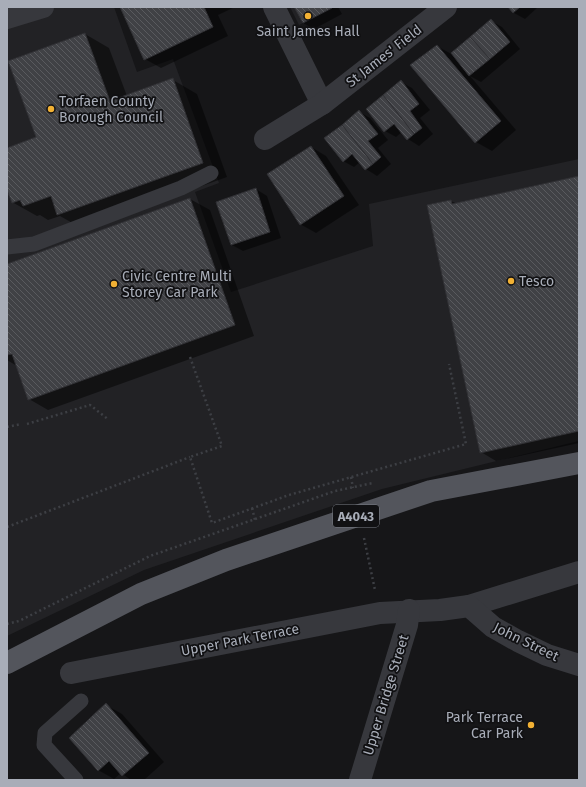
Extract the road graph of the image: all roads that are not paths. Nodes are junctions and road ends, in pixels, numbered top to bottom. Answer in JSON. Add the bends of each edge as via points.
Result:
{"nodes":[{"id":1,"x":43,"y":7,"type":"edge"},
{"id":2,"x":274,"y":7,"type":"edge"},
{"id":3,"x":446,"y":7,"type":"edge"},
{"id":4,"x":7,"y":18,"type":"edge"},
{"id":5,"x":322,"y":104,"type":"junction"},
{"id":6,"x":265,"y":139,"type":"dead end"},
{"id":7,"x":211,"y":173,"type":"dead end"},
{"id":8,"x":7,"y":248,"type":"edge"},
{"id":9,"x":579,"y":463,"type":"edge"},
{"id":10,"x":579,"y":572,"type":"edge"},
{"id":11,"x":469,"y":606,"type":"junction"},
{"id":12,"x":409,"y":610,"type":"junction"},
{"id":13,"x":7,"y":663,"type":"edge"},
{"id":14,"x":579,"y":665,"type":"edge"},
{"id":15,"x":71,"y":673,"type":"dead end"},
{"id":16,"x":81,"y":702,"type":"dead end"},
{"id":17,"x":76,"y":780,"type":"edge"},
{"id":18,"x":360,"y":780,"type":"edge"}],
"edges":[{"from":1,"to":4,"type":"street"},
{"from":2,"to":5,"type":"street"},
{"from":3,"to":5,"type":"street","name":"St James' Field"},
{"from":5,"to":6,"type":"street","name":"St James' Field"},
{"from":7,"to":8,"type":"lane","via":[[181,188],[34,244]]},
{"from":9,"to":13,"type":"main road","number":"A4043","via":[[431,492],[226,560],[141,594]]},
{"from":10,"to":11,"type":"street"},
{"from":11,"to":12,"type":"street","via":[[440,610]]},
{"from":11,"to":14,"type":"street","name":"John Street","via":[[493,628],[547,655]]},
{"from":12,"to":15,"type":"street","name":"Upper Park Terrace","via":[[380,612]]},
{"from":12,"to":18,"type":"street","name":"Upper Bridge Street"},
{"from":16,"to":17,"type":"lane","via":[[45,733],[44,745]]}]}
